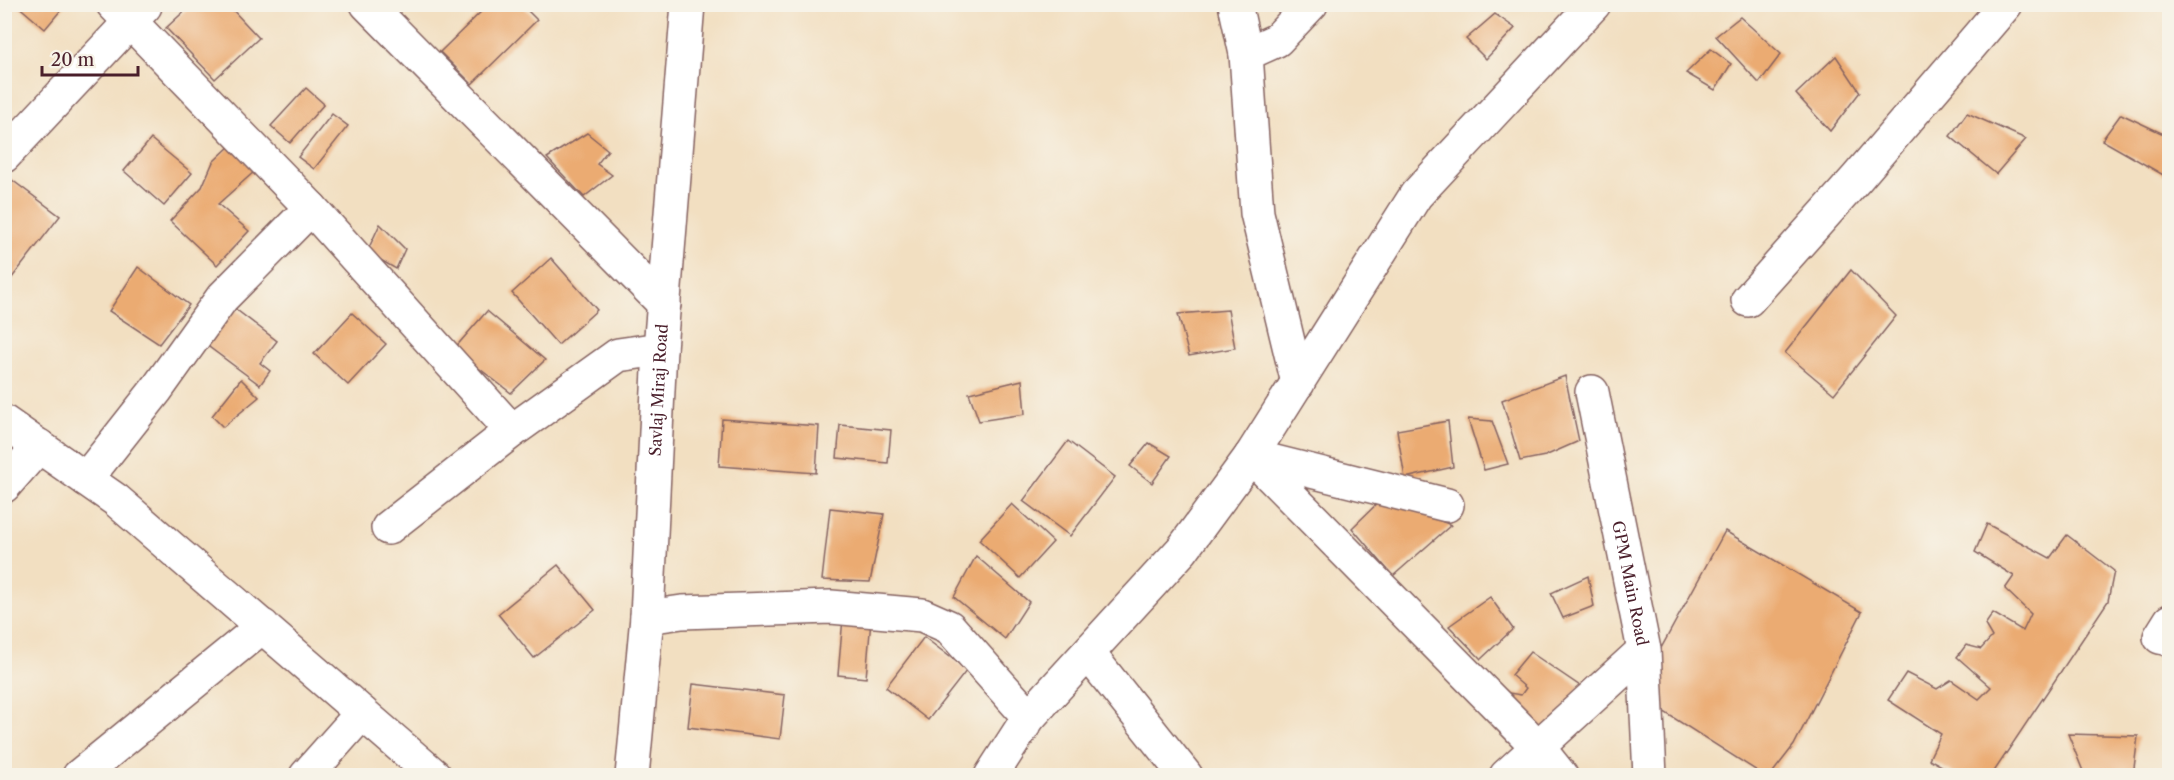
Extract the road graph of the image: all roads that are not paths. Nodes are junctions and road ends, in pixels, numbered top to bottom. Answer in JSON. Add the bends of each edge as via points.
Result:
{"nodes":[{"id":1,"x":367,"y":4,"type":"edge"},
{"id":2,"x":1235,"y":4,"type":"edge"},
{"id":3,"x":1311,"y":4,"type":"edge"},
{"id":4,"x":1594,"y":4,"type":"edge"},
{"id":5,"x":2006,"y":4,"type":"edge"},
{"id":6,"x":689,"y":6,"type":"edge"},
{"id":7,"x":130,"y":10,"type":"edge"},
{"id":8,"x":1246,"y":54,"type":"junction"},
{"id":9,"x":4,"y":156,"type":"edge"},
{"id":10,"x":310,"y":208,"type":"junction"},
{"id":11,"x":1748,"y":300,"type":"dead end"},
{"id":12,"x":664,"y":304,"type":"junction"},
{"id":13,"x":660,"y":349,"type":"junction"},
{"id":14,"x":1298,"y":383,"type":"junction"},
{"id":15,"x":1592,"y":392,"type":"dead end"},
{"id":16,"x":4,"y":422,"type":"edge"},
{"id":17,"x":512,"y":431,"type":"junction"},
{"id":18,"x":39,"y":446,"type":"junction"},
{"id":19,"x":1251,"y":456,"type":"junction"},
{"id":20,"x":86,"y":479,"type":"junction"},
{"id":21,"x":4,"y":486,"type":"edge"},
{"id":22,"x":1447,"y":505,"type":"dead end"},
{"id":23,"x":388,"y":528,"type":"dead end"},
{"id":24,"x":647,"y":617,"type":"junction"},
{"id":25,"x":2169,"y":621,"type":"edge"},
{"id":26,"x":263,"y":626,"type":"junction"},
{"id":27,"x":2169,"y":639,"type":"edge"},
{"id":28,"x":1644,"y":650,"type":"junction"},
{"id":29,"x":1088,"y":653,"type":"junction"},
{"id":30,"x":362,"y":713,"type":"junction"},
{"id":31,"x":1029,"y":717,"type":"junction"},
{"id":32,"x":1537,"y":746,"type":"junction"},
{"id":33,"x":79,"y":776,"type":"edge"},
{"id":34,"x":306,"y":776,"type":"edge"},
{"id":35,"x":435,"y":776,"type":"edge"},
{"id":36,"x":633,"y":776,"type":"edge"},
{"id":37,"x":990,"y":776,"type":"edge"},
{"id":38,"x":1186,"y":776,"type":"edge"},
{"id":39,"x":1506,"y":776,"type":"edge"},
{"id":40,"x":1561,"y":776,"type":"edge"},
{"id":41,"x":1650,"y":776,"type":"edge"}],
"edges":[{"from":1,"to":12,"type":"street"},
{"from":2,"to":8,"type":"street"},
{"from":3,"to":8,"type":"street","via":[[1277,40]]},
{"from":4,"to":14,"type":"street","via":[[1416,195]]},
{"from":5,"to":11,"type":"street"},
{"from":6,"to":12,"type":"street","name":"Savlaj Miraj Road"},
{"from":7,"to":9,"type":"street"},
{"from":7,"to":10,"type":"street"},
{"from":8,"to":14,"type":"street","via":[[1257,213]]},
{"from":10,"to":17,"type":"street"},
{"from":10,"to":20,"type":"street","via":[[222,298]]},
{"from":12,"to":13,"type":"street","name":"Savlaj Miraj Road"},
{"from":13,"to":17,"type":"street","via":[[618,354]]},
{"from":13,"to":24,"type":"street","name":"Savlaj Miraj Road"},
{"from":14,"to":19,"type":"street"},
{"from":15,"to":28,"type":"street","name":"GPM Main Road"},
{"from":16,"to":18,"type":"street"},
{"from":17,"to":23,"type":"street"},
{"from":18,"to":20,"type":"street"},
{"from":18,"to":21,"type":"street"},
{"from":19,"to":22,"type":"street"},
{"from":19,"to":29,"type":"street","via":[[1182,550]]},
{"from":19,"to":32,"type":"street"},
{"from":20,"to":26,"type":"street","via":[[116,500]]},
{"from":24,"to":31,"type":"street","via":[[682,612],[831,607],[922,615],[949,627]]},
{"from":24,"to":36,"type":"street","name":"Savlaj Miraj Road"},
{"from":25,"to":27,"type":"street","via":[[2160,637]]},
{"from":26,"to":30,"type":"street"},
{"from":26,"to":33,"type":"street"},
{"from":28,"to":32,"type":"street"},
{"from":28,"to":41,"type":"street","name":"GPM Main Road"},
{"from":29,"to":31,"type":"street"},
{"from":29,"to":38,"type":"street"},
{"from":30,"to":34,"type":"street"},
{"from":30,"to":35,"type":"street"},
{"from":31,"to":37,"type":"street"},
{"from":32,"to":39,"type":"street"},
{"from":32,"to":40,"type":"street"}]}
